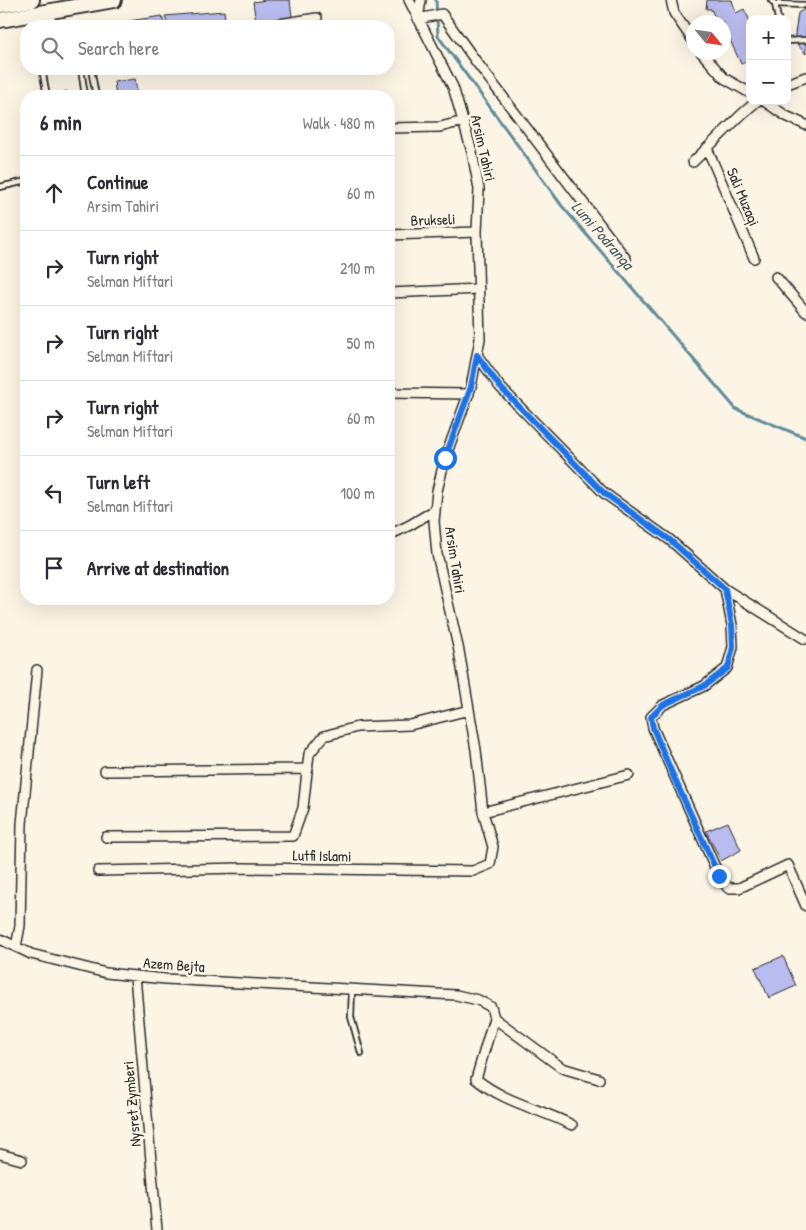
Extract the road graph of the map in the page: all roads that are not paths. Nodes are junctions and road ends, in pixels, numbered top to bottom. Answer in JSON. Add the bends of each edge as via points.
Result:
{"nodes":[{"id":1,"x":32,"y":0,"type":"edge"},
{"id":2,"x":114,"y":0,"type":"edge"},
{"id":3,"x":409,"y":0,"type":"edge"},
{"id":4,"x":421,"y":0,"type":"edge"},
{"id":5,"x":671,"y":0,"type":"edge"},
{"id":6,"x":771,"y":0,"type":"edge"},
{"id":7,"x":775,"y":4,"type":"junction"},
{"id":8,"x":0,"y":5,"type":"edge"},
{"id":9,"x":806,"y":5,"type":"edge"},
{"id":10,"x":49,"y":11,"type":"junction"},
{"id":11,"x":777,"y":15,"type":"edge"},
{"id":12,"x":317,"y":18,"type":"dead end"},
{"id":13,"x":418,"y":18,"type":"junction"},
{"id":14,"x":0,"y":20,"type":"edge"},
{"id":15,"x":50,"y":20,"type":"edge"},
{"id":16,"x":304,"y":20,"type":"edge"},
{"id":17,"x":686,"y":30,"type":"edge"},
{"id":18,"x":806,"y":40,"type":"edge"},
{"id":19,"x":791,"y":41,"type":"edge"},
{"id":20,"x":708,"y":60,"type":"edge"},
{"id":21,"x":43,"y":75,"type":"edge"},
{"id":22,"x":81,"y":75,"type":"edge"},
{"id":23,"x":93,"y":75,"type":"edge"},
{"id":24,"x":806,"y":77,"type":"edge"},
{"id":25,"x":791,"y":83,"type":"edge"},
{"id":26,"x":46,"y":90,"type":"edge"},
{"id":27,"x":84,"y":90,"type":"edge"},
{"id":28,"x":95,"y":90,"type":"edge"},
{"id":29,"x":746,"y":91,"type":"edge"},
{"id":30,"x":753,"y":105,"type":"edge"},
{"id":31,"x":770,"y":105,"type":"edge"},
{"id":32,"x":464,"y":121,"type":"junction"},
{"id":33,"x":806,"y":125,"type":"edge"},
{"id":34,"x":395,"y":128,"type":"edge"},
{"id":35,"x":707,"y":148,"type":"junction"},
{"id":36,"x":693,"y":162,"type":"dead end"},
{"id":37,"x":20,"y":182,"type":"edge"},
{"id":38,"x":0,"y":187,"type":"edge"},
{"id":39,"x":478,"y":232,"type":"junction"},
{"id":40,"x":395,"y":235,"type":"edge"},
{"id":41,"x":754,"y":258,"type":"dead end"},
{"id":42,"x":626,"y":259,"type":"dead end"},
{"id":43,"x":776,"y":277,"type":"dead end"},
{"id":44,"x":479,"y":289,"type":"junction"},
{"id":45,"x":395,"y":293,"type":"edge"},
{"id":46,"x":806,"y":312,"type":"edge"},
{"id":47,"x":477,"y":355,"type":"junction"},
{"id":48,"x":395,"y":393,"type":"edge"},
{"id":49,"x":469,"y":394,"type":"junction"},
{"id":50,"x":435,"y":510,"type":"junction"},
{"id":51,"x":395,"y":532,"type":"edge"},
{"id":52,"x":725,"y":589,"type":"junction"},
{"id":53,"x":805,"y":639,"type":"edge"},
{"id":54,"x":37,"y":670,"type":"dead end"},
{"id":55,"x":469,"y":710,"type":"junction"},
{"id":56,"x":308,"y":769,"type":"junction"},
{"id":57,"x":105,"y":770,"type":"dead end"},
{"id":58,"x":629,"y":776,"type":"dead end"},
{"id":59,"x":483,"y":812,"type":"junction"},
{"id":60,"x":106,"y":837,"type":"dead end"},
{"id":61,"x":98,"y":871,"type":"dead end"},
{"id":62,"x":806,"y":906,"type":"edge"},
{"id":63,"x":0,"y":940,"type":"edge"},
{"id":64,"x":16,"y":947,"type":"junction"},
{"id":65,"x":136,"y":976,"type":"junction"},
{"id":66,"x":352,"y":988,"type":"junction"},
{"id":67,"x":494,"y":1018,"type":"junction"},
{"id":68,"x":362,"y":1053,"type":"dead end"},
{"id":69,"x":599,"y":1079,"type":"dead end"},
{"id":70,"x":572,"y":1125,"type":"dead end"},
{"id":71,"x":0,"y":1154,"type":"edge"},
{"id":72,"x":22,"y":1160,"type":"dead end"},
{"id":73,"x":157,"y":1230,"type":"edge"}],
"edges":[{"from":1,"to":8,"type":"main road"},
{"from":2,"to":10,"type":"main road"},
{"from":3,"to":13,"type":"street","name":"Arsim Tahiri"},
{"from":4,"to":13,"type":"street"},
{"from":5,"to":17,"type":"street","via":[[674,13]]},
{"from":6,"to":7,"type":"lane"},
{"from":7,"to":9,"type":"lane"},
{"from":7,"to":11,"type":"lane"},
{"from":10,"to":14,"type":"main road"},
{"from":10,"to":15,"type":"street"},
{"from":12,"to":16,"type":"street"},
{"from":13,"to":32,"type":"street","name":"Arsim Tahiri","via":[[454,87]]},
{"from":13,"to":42,"type":"street","via":[[442,14]]},
{"from":18,"to":19,"type":"lane"},
{"from":20,"to":29,"type":"street","via":[[724,78]]},
{"from":21,"to":26,"type":"lane"},
{"from":22,"to":27,"type":"lane"},
{"from":23,"to":28,"type":"lane"},
{"from":24,"to":25,"type":"street"},
{"from":30,"to":35,"type":"street"},
{"from":31,"to":33,"type":"street"},
{"from":32,"to":34,"type":"street","via":[[440,127]]},
{"from":32,"to":39,"type":"street","name":"Arsim Tahiri","via":[[479,189]]},
{"from":35,"to":36,"type":"street"},
{"from":35,"to":41,"type":"street","name":"Sali Muzaqi"},
{"from":37,"to":38,"type":"lane"},
{"from":39,"to":40,"type":"street","name":"Brukseli"},
{"from":39,"to":44,"type":"street","name":"Arsim Tahiri"},
{"from":43,"to":46,"type":"street"},
{"from":44,"to":45,"type":"street"},
{"from":44,"to":47,"type":"street","name":"Arsim Tahiri","via":[[480,339]]},
{"from":47,"to":49,"type":"street","name":"Arsim Tahiri"},
{"from":47,"to":52,"type":"street","via":[[500,387],[604,493],[670,540]]},
{"from":48,"to":49,"type":"street"},
{"from":49,"to":50,"type":"street","name":"Arsim Tahiri","via":[[445,458]]},
{"from":50,"to":51,"type":"street"},
{"from":50,"to":55,"type":"street","name":"Arsim Tahiri","via":[[437,554]]},
{"from":52,"to":53,"type":"street"},
{"from":52,"to":62,"type":"street","via":[[733,647],[728,668],[704,686],[663,705],[651,717],[653,728],[719,876],[728,888],[739,888],[788,865]]},
{"from":54,"to":64,"type":"street","via":[[22,824],[20,926]]},
{"from":55,"to":56,"type":"street","via":[[410,725],[358,727],[324,736],[309,754]]},
{"from":55,"to":59,"type":"street","name":"Arsim Tahiri"},
{"from":56,"to":57,"type":"street"},
{"from":56,"to":60,"type":"street","via":[[303,808],[293,836]]},
{"from":58,"to":59,"type":"street"},
{"from":59,"to":61,"type":"street","name":"Lutfi Islami","via":[[493,847],[490,864],[473,871],[244,868]]},
{"from":63,"to":64,"type":"street","name":"Azem Bejta"},
{"from":64,"to":65,"type":"street","name":"Azem Bejta","via":[[31,954],[106,973]]},
{"from":65,"to":66,"type":"street","name":"Azem Bejta"},
{"from":65,"to":73,"type":"street","name":"Nysret Zymberi"},
{"from":66,"to":67,"type":"street","name":"Azem Bejta","via":[[456,995],[491,1007]]},
{"from":66,"to":68,"type":"lane","via":[[351,1017]]},
{"from":67,"to":69,"type":"street","name":"Azem Bejta","via":[[562,1068]]},
{"from":67,"to":70,"type":"street","via":[[476,1079],[490,1090]]},
{"from":71,"to":72,"type":"street"}]}
